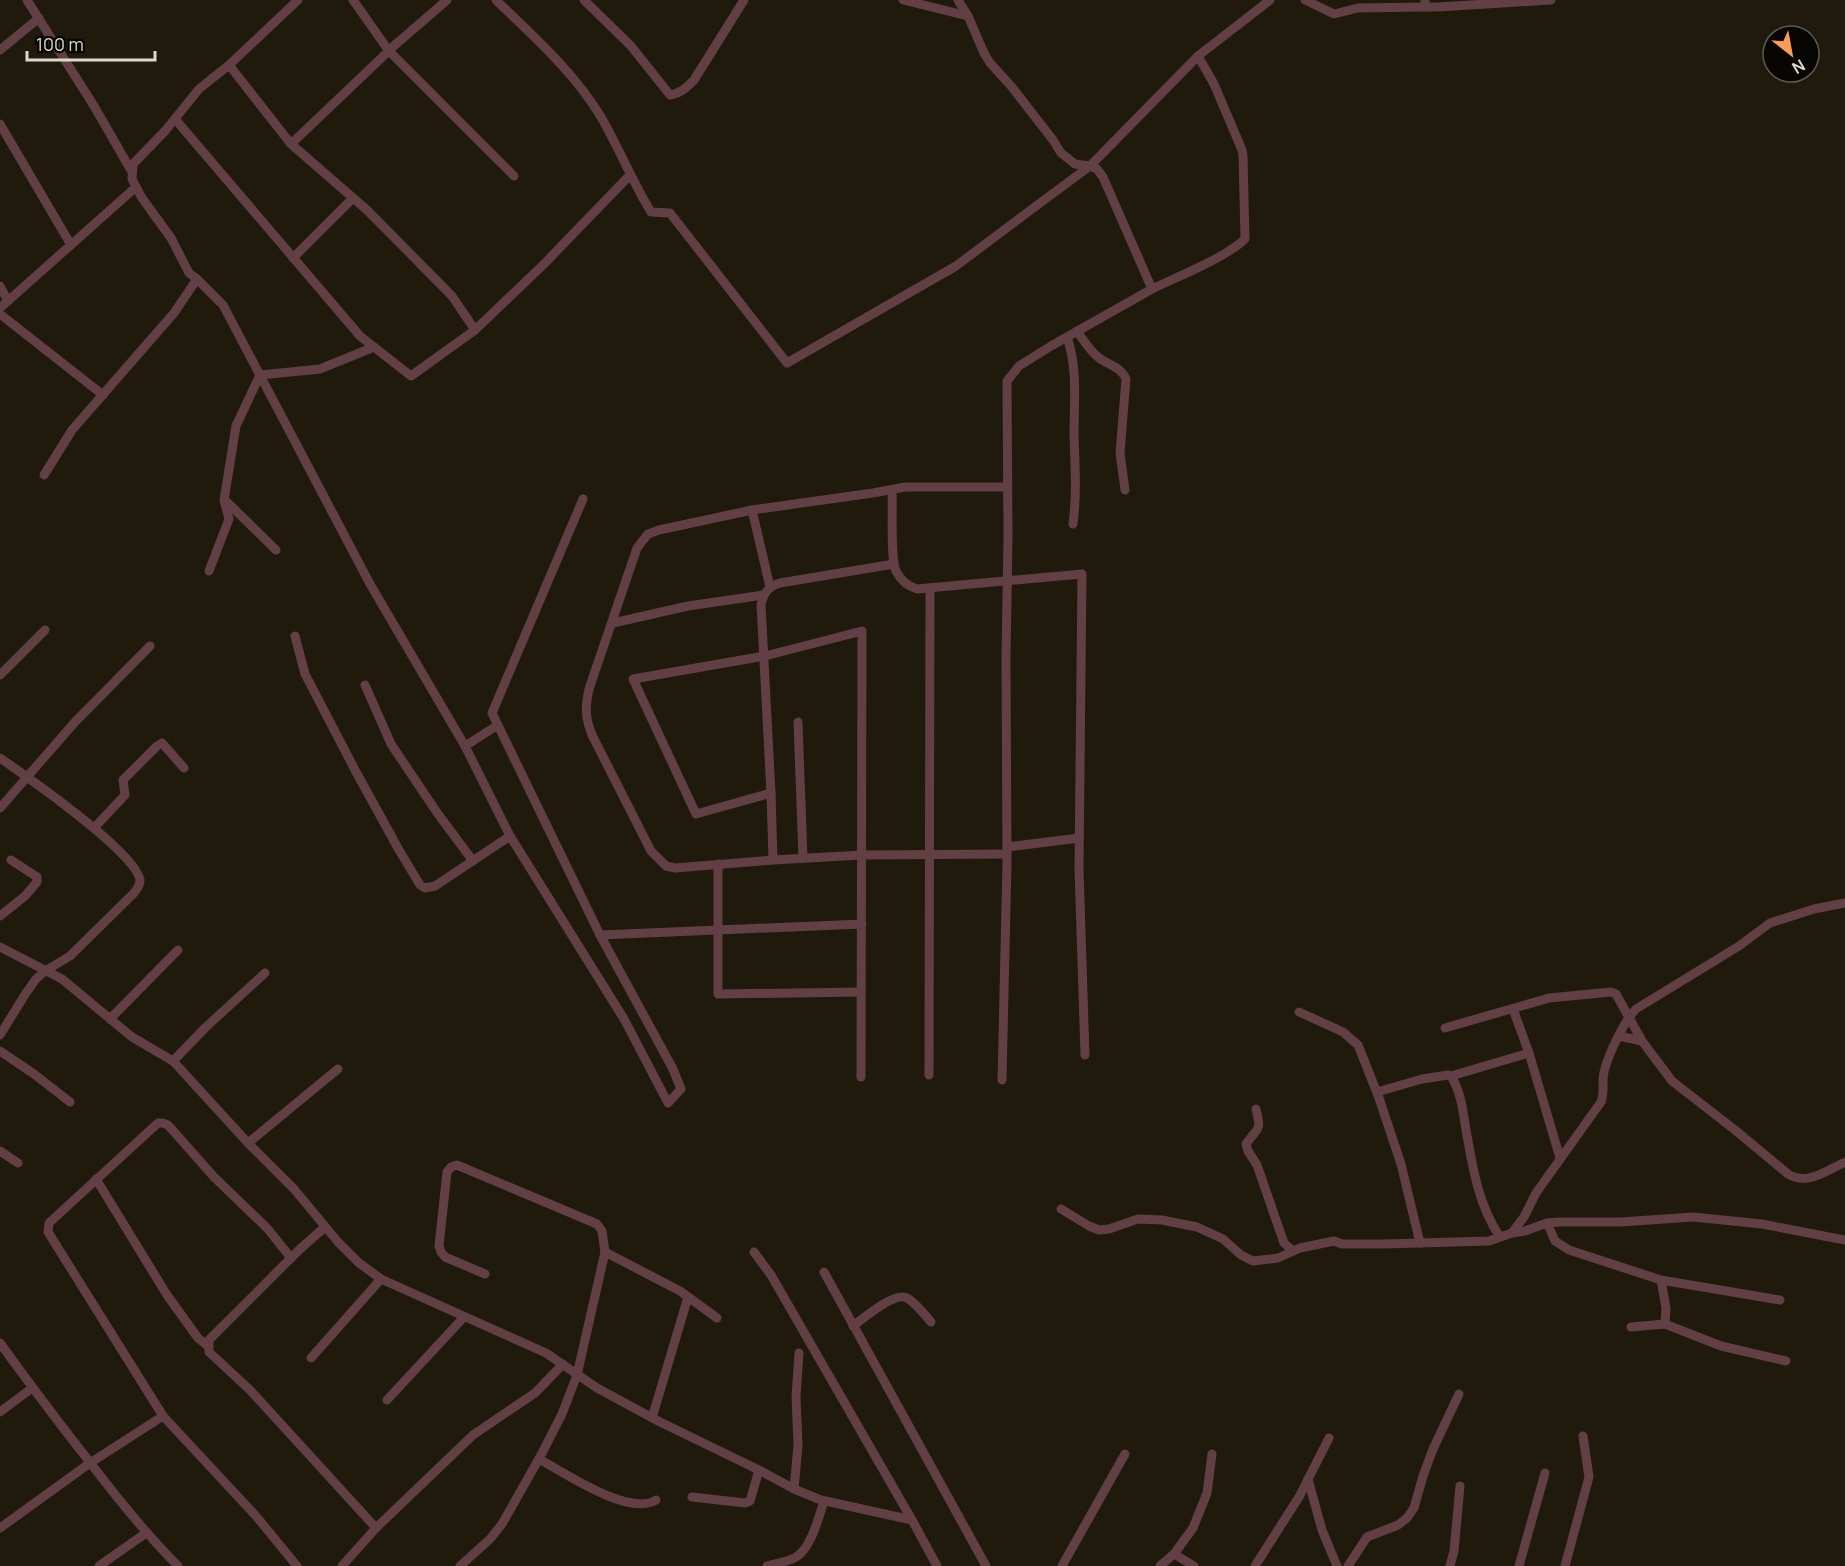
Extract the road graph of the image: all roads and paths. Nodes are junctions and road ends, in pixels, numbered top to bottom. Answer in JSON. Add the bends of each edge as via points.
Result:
{"nodes":[{"id":1,"x":27,"y":0,"type":"edge"},
{"id":2,"x":298,"y":0,"type":"edge"},
{"id":3,"x":353,"y":0,"type":"edge"},
{"id":4,"x":447,"y":0,"type":"edge"},
{"id":5,"x":496,"y":0,"type":"edge"},
{"id":6,"x":584,"y":0,"type":"edge"},
{"id":7,"x":731,"y":0,"type":"edge"},
{"id":8,"x":903,"y":0,"type":"edge"},
{"id":9,"x":958,"y":0,"type":"edge"},
{"id":10,"x":1270,"y":0,"type":"edge"},
{"id":11,"x":1305,"y":0,"type":"edge"},
{"id":12,"x":1551,"y":0,"type":"edge"},
{"id":13,"x":1425,"y":3,"type":"edge"},
{"id":14,"x":742,"y":4,"type":"edge"},
{"id":15,"x":968,"y":16,"type":"junction"},
{"id":16,"x":39,"y":18,"type":"junction"},
{"id":17,"x":0,"y":50,"type":"edge"},
{"id":18,"x":389,"y":51,"type":"junction"},
{"id":19,"x":1198,"y":56,"type":"junction"},
{"id":20,"x":229,"y":65,"type":"junction"},
{"id":21,"x":175,"y":119,"type":"junction"},
{"id":22,"x":0,"y":124,"type":"edge"},
{"id":23,"x":291,"y":144,"type":"junction"},
{"id":24,"x":1090,"y":166,"type":"junction"},
{"id":25,"x":132,"y":172,"type":"junction"},
{"id":26,"x":630,"y":175,"type":"junction"},
{"id":27,"x":514,"y":176,"type":"dead end"},
{"id":28,"x":136,"y":187,"type":"junction"},
{"id":29,"x":353,"y":198,"type":"junction"},
{"id":30,"x":70,"y":245,"type":"junction"},
{"id":31,"x":293,"y":258,"type":"junction"},
{"id":32,"x":197,"y":279,"type":"junction"},
{"id":33,"x":0,"y":286,"type":"edge"},
{"id":34,"x":1152,"y":289,"type":"junction"},
{"id":35,"x":8,"y":301,"type":"junction"},
{"id":36,"x":0,"y":308,"type":"edge"},
{"id":37,"x":0,"y":314,"type":"edge"},
{"id":38,"x":475,"y":330,"type":"junction"},
{"id":39,"x":1077,"y":331,"type":"junction"},
{"id":40,"x":1067,"y":337,"type":"junction"},
{"id":41,"x":374,"y":347,"type":"junction"},
{"id":42,"x":260,"y":375,"type":"junction"},
{"id":43,"x":103,"y":395,"type":"junction"},
{"id":44,"x":44,"y":475,"type":"dead end"},
{"id":45,"x":1007,"y":487,"type":"junction"},
{"id":46,"x":892,"y":490,"type":"junction"},
{"id":47,"x":1125,"y":490,"type":"dead end"},
{"id":48,"x":583,"y":499,"type":"dead end"},
{"id":49,"x":224,"y":500,"type":"junction"},
{"id":50,"x":752,"y":510,"type":"junction"},
{"id":51,"x":1073,"y":524,"type":"dead end"},
{"id":52,"x":276,"y":550,"type":"dead end"},
{"id":53,"x":894,"y":564,"type":"junction"},
{"id":54,"x":209,"y":572,"type":"dead end"},
{"id":55,"x":1007,"y":582,"type":"junction"},
{"id":56,"x":930,"y":588,"type":"junction"},
{"id":57,"x":766,"y":591,"type":"junction"},
{"id":58,"x":613,"y":623,"type":"junction"},
{"id":59,"x":45,"y":630,"type":"dead end"},
{"id":60,"x":295,"y":636,"type":"dead end"},
{"id":61,"x":150,"y":646,"type":"dead end"},
{"id":62,"x":765,"y":656,"type":"junction"},
{"id":63,"x":0,"y":675,"type":"edge"},
{"id":64,"x":365,"y":685,"type":"dead end"},
{"id":65,"x":798,"y":722,"type":"dead end"},
{"id":66,"x":498,"y":725,"type":"junction"},
{"id":67,"x":465,"y":746,"type":"junction"},
{"id":68,"x":0,"y":758,"type":"edge"},
{"id":69,"x":184,"y":768,"type":"dead end"},
{"id":70,"x":27,"y":776,"type":"junction"},
{"id":71,"x":771,"y":793,"type":"junction"},
{"id":72,"x":0,"y":808,"type":"edge"},
{"id":73,"x":94,"y":828,"type":"junction"},
{"id":74,"x":510,"y":836,"type":"junction"},
{"id":75,"x":1079,"y":838,"type":"junction"},
{"id":76,"x":1007,"y":850,"type":"junction"},
{"id":77,"x":862,"y":855,"type":"junction"},
{"id":78,"x":930,"y":855,"type":"junction"},
{"id":79,"x":802,"y":858,"type":"junction"},
{"id":80,"x":11,"y":860,"type":"dead end"},
{"id":81,"x":773,"y":860,"type":"junction"},
{"id":82,"x":473,"y":861,"type":"junction"},
{"id":83,"x":718,"y":864,"type":"junction"},
{"id":84,"x":1845,"y":903,"type":"edge"},
{"id":85,"x":0,"y":916,"type":"edge"},
{"id":86,"x":862,"y":924,"type":"junction"},
{"id":87,"x":717,"y":931,"type":"junction"},
{"id":88,"x":600,"y":935,"type":"junction"},
{"id":89,"x":0,"y":947,"type":"edge"},
{"id":90,"x":178,"y":950,"type":"dead end"},
{"id":91,"x":45,"y":971,"type":"junction"},
{"id":92,"x":265,"y":973,"type":"dead end"},
{"id":93,"x":861,"y":992,"type":"junction"},
{"id":94,"x":1513,"y":1009,"type":"junction"},
{"id":95,"x":1299,"y":1012,"type":"dead end"},
{"id":96,"x":1628,"y":1017,"type":"junction"},
{"id":97,"x":110,"y":1019,"type":"junction"},
{"id":98,"x":1445,"y":1028,"type":"dead end"},
{"id":99,"x":0,"y":1035,"type":"edge"},
{"id":100,"x":1619,"y":1036,"type":"junction"},
{"id":101,"x":1642,"y":1041,"type":"junction"},
{"id":102,"x":0,"y":1051,"type":"edge"},
{"id":103,"x":1529,"y":1053,"type":"junction"},
{"id":104,"x":1085,"y":1055,"type":"dead end"},
{"id":105,"x":173,"y":1061,"type":"junction"},
{"id":106,"x":338,"y":1069,"type":"dead end"},
{"id":107,"x":929,"y":1075,"type":"dead end"},
{"id":108,"x":1451,"y":1076,"type":"junction"},
{"id":109,"x":861,"y":1077,"type":"dead end"},
{"id":110,"x":1002,"y":1080,"type":"dead end"},
{"id":111,"x":1377,"y":1092,"type":"junction"},
{"id":112,"x":70,"y":1102,"type":"dead end"},
{"id":113,"x":1256,"y":1109,"type":"dead end"},
{"id":114,"x":248,"y":1143,"type":"junction"},
{"id":115,"x":0,"y":1150,"type":"edge"},
{"id":116,"x":1560,"y":1158,"type":"junction"},
{"id":117,"x":1845,"y":1162,"type":"edge"},
{"id":118,"x":18,"y":1163,"type":"dead end"},
{"id":119,"x":96,"y":1179,"type":"junction"},
{"id":120,"x":1061,"y":1209,"type":"dead end"},
{"id":121,"x":1546,"y":1223,"type":"junction"},
{"id":122,"x":325,"y":1227,"type":"junction"},
{"id":123,"x":1512,"y":1233,"type":"junction"},
{"id":124,"x":1500,"y":1237,"type":"junction"},
{"id":125,"x":1845,"y":1240,"type":"edge"},
{"id":126,"x":1420,"y":1243,"type":"junction"},
{"id":127,"x":1293,"y":1251,"type":"junction"},
{"id":128,"x":605,"y":1252,"type":"junction"},
{"id":129,"x":754,"y":1252,"type":"dead end"},
{"id":130,"x":291,"y":1258,"type":"junction"},
{"id":131,"x":824,"y":1272,"type":"dead end"},
{"id":132,"x":485,"y":1274,"type":"dead end"},
{"id":133,"x":381,"y":1279,"type":"junction"},
{"id":134,"x":1661,"y":1280,"type":"junction"},
{"id":135,"x":688,"y":1297,"type":"junction"},
{"id":136,"x":1780,"y":1300,"type":"dead end"},
{"id":137,"x":464,"y":1317,"type":"junction"},
{"id":138,"x":717,"y":1318,"type":"dead end"},
{"id":139,"x":931,"y":1322,"type":"dead end"},
{"id":140,"x":1665,"y":1324,"type":"junction"},
{"id":141,"x":854,"y":1326,"type":"junction"},
{"id":142,"x":1631,"y":1327,"type":"dead end"},
{"id":143,"x":0,"y":1343,"type":"edge"},
{"id":144,"x":208,"y":1346,"type":"junction"},
{"id":145,"x":799,"y":1353,"type":"dead end"},
{"id":146,"x":311,"y":1358,"type":"dead end"},
{"id":147,"x":1786,"y":1361,"type":"dead end"},
{"id":148,"x":563,"y":1364,"type":"junction"},
{"id":149,"x":577,"y":1375,"type":"junction"},
{"id":150,"x":32,"y":1388,"type":"junction"},
{"id":151,"x":1459,"y":1394,"type":"dead end"},
{"id":152,"x":387,"y":1400,"type":"dead end"},
{"id":153,"x":0,"y":1412,"type":"edge"},
{"id":154,"x":163,"y":1416,"type":"junction"},
{"id":155,"x":652,"y":1418,"type":"junction"},
{"id":156,"x":1583,"y":1436,"type":"dead end"},
{"id":157,"x":1329,"y":1438,"type":"dead end"},
{"id":158,"x":1125,"y":1454,"type":"dead end"},
{"id":159,"x":1212,"y":1454,"type":"dead end"},
{"id":160,"x":539,"y":1459,"type":"junction"},
{"id":161,"x":90,"y":1463,"type":"junction"},
{"id":162,"x":759,"y":1470,"type":"junction"},
{"id":163,"x":1545,"y":1473,"type":"dead end"},
{"id":164,"x":1308,"y":1479,"type":"junction"},
{"id":165,"x":1460,"y":1486,"type":"dead end"},
{"id":166,"x":794,"y":1489,"type":"junction"},
{"id":167,"x":692,"y":1497,"type":"dead end"},
{"id":168,"x":656,"y":1500,"type":"dead end"},
{"id":169,"x":824,"y":1501,"type":"junction"},
{"id":170,"x":912,"y":1520,"type":"junction"},
{"id":171,"x":0,"y":1528,"type":"edge"},
{"id":172,"x":376,"y":1528,"type":"junction"},
{"id":173,"x":146,"y":1533,"type":"junction"},
{"id":174,"x":1174,"y":1554,"type":"junction"},
{"id":175,"x":99,"y":1566,"type":"edge"},
{"id":176,"x":178,"y":1566,"type":"edge"},
{"id":177,"x":297,"y":1566,"type":"edge"},
{"id":178,"x":342,"y":1566,"type":"edge"},
{"id":179,"x":459,"y":1566,"type":"edge"},
{"id":180,"x":767,"y":1566,"type":"edge"},
{"id":181,"x":937,"y":1566,"type":"edge"},
{"id":182,"x":986,"y":1566,"type":"edge"},
{"id":183,"x":1062,"y":1566,"type":"edge"},
{"id":184,"x":1160,"y":1566,"type":"edge"},
{"id":185,"x":1194,"y":1566,"type":"edge"},
{"id":186,"x":1255,"y":1566,"type":"edge"},
{"id":187,"x":1337,"y":1566,"type":"edge"},
{"id":188,"x":1348,"y":1566,"type":"edge"},
{"id":189,"x":1450,"y":1566,"type":"edge"},
{"id":190,"x":1519,"y":1566,"type":"edge"},
{"id":191,"x":1565,"y":1566,"type":"edge"}],
"edges":[{"from":1,"to":16,"type":"street"},
{"from":2,"to":20,"type":"street"},
{"from":3,"to":18,"type":"street"},
{"from":4,"to":18,"type":"street"},
{"from":5,"to":26,"type":"street","via":[[563,66],[601,116]]},
{"from":6,"to":14,"type":"street","via":[[632,46],[670,95],[678,94],[694,80]]},
{"from":7,"to":14,"type":"street"},
{"from":8,"to":15,"type":"street"},
{"from":9,"to":15,"type":"street"},
{"from":10,"to":19,"type":"street"},
{"from":11,"to":13,"type":"street","via":[[1334,14],[1358,8]]},
{"from":12,"to":13,"type":"street"},
{"from":15,"to":24,"type":"street","via":[[990,63],[1061,153],[1075,164]]},
{"from":16,"to":17,"type":"street"},
{"from":16,"to":25,"type":"street"},
{"from":18,"to":23,"type":"street"},
{"from":18,"to":27,"type":"street"},
{"from":19,"to":24,"type":"street"},
{"from":19,"to":34,"type":"street","via":[[1242,150],[1245,239]]},
{"from":20,"to":21,"type":"street","via":[[199,89]]},
{"from":20,"to":23,"type":"street"},
{"from":21,"to":25,"type":"street","via":[[133,164]]},
{"from":21,"to":31,"type":"street"},
{"from":22,"to":30,"type":"street"},
{"from":23,"to":29,"type":"street"},
{"from":24,"to":26,"type":"street","via":[[956,266],[787,363],[670,213],[651,212]]},
{"from":24,"to":34,"type":"street","via":[[1103,177],[1111,192]]},
{"from":25,"to":28,"type":"street"},
{"from":26,"to":38,"type":"street"},
{"from":28,"to":30,"type":"street"},
{"from":28,"to":32,"type":"street","via":[[171,238],[189,273]]},
{"from":29,"to":31,"type":"street"},
{"from":29,"to":38,"type":"street","via":[[452,296]]},
{"from":30,"to":35,"type":"street"},
{"from":31,"to":41,"type":"street"},
{"from":32,"to":42,"type":"street","via":[[223,306]]},
{"from":32,"to":43,"type":"street","via":[[174,313]]},
{"from":33,"to":35,"type":"street"},
{"from":34,"to":39,"type":"street"},
{"from":35,"to":36,"type":"street"},
{"from":37,"to":43,"type":"street"},
{"from":38,"to":41,"type":"street","via":[[411,376]]},
{"from":39,"to":40,"type":"street"},
{"from":39,"to":47,"type":"street","via":[[1093,352],[1120,369],[1126,379],[1120,453]]},
{"from":40,"to":45,"type":"street","via":[[1019,366],[1007,381]]},
{"from":40,"to":51,"type":"street","via":[[1075,379]]},
{"from":41,"to":42,"type":"street","via":[[320,369]]},
{"from":42,"to":49,"type":"street","via":[[236,426]]},
{"from":42,"to":67,"type":"street","via":[[370,584]]},
{"from":43,"to":44,"type":"street","via":[[72,430]]},
{"from":45,"to":46,"type":"street"},
{"from":45,"to":55,"type":"street"},
{"from":46,"to":50,"type":"street"},
{"from":46,"to":53,"type":"street"},
{"from":48,"to":66,"type":"street","via":[[492,713]]},
{"from":49,"to":52,"type":"street"},
{"from":49,"to":54,"type":"street","via":[[229,519]]},
{"from":50,"to":57,"type":"street"},
{"from":50,"to":58,"type":"street","via":[[648,534],[637,548]]},
{"from":53,"to":56,"type":"street","via":[[908,586]]},
{"from":53,"to":57,"type":"street","via":[[792,581]]},
{"from":55,"to":56,"type":"street"},
{"from":55,"to":75,"type":"street","via":[[1082,574]]},
{"from":55,"to":76,"type":"street"},
{"from":56,"to":78,"type":"street"},
{"from":57,"to":58,"type":"street"},
{"from":57,"to":62,"type":"street","via":[[761,605]]},
{"from":58,"to":83,"type":"street","via":[[586,700],[592,735],[658,861],[675,868]]},
{"from":59,"to":63,"type":"street"},
{"from":60,"to":82,"type":"street","via":[[305,674],[420,885],[435,886]]},
{"from":61,"to":70,"type":"street"},
{"from":62,"to":71,"type":"street"},
{"from":62,"to":71,"type":"street","via":[[633,679],[696,814]]},
{"from":62,"to":77,"type":"street","via":[[862,631]]},
{"from":64,"to":82,"type":"street","via":[[391,744]]},
{"from":65,"to":79,"type":"street"},
{"from":66,"to":67,"type":"street"},
{"from":66,"to":88,"type":"street"},
{"from":67,"to":74,"type":"street"},
{"from":68,"to":70,"type":"street"},
{"from":69,"to":73,"type":"street","via":[[162,743],[157,746],[123,780],[125,795]]},
{"from":70,"to":72,"type":"street"},
{"from":70,"to":73,"type":"street"},
{"from":71,"to":81,"type":"street"},
{"from":73,"to":91,"type":"street","via":[[128,861],[139,886],[70,956]]},
{"from":74,"to":82,"type":"street"},
{"from":74,"to":88,"type":"street","via":[[624,1019],[668,1103],[681,1089],[673,1069]]},
{"from":75,"to":76,"type":"street"},
{"from":75,"to":104,"type":"street"},
{"from":76,"to":78,"type":"street"},
{"from":76,"to":110,"type":"street"},
{"from":77,"to":78,"type":"street"},
{"from":77,"to":79,"type":"street"},
{"from":77,"to":86,"type":"street"},
{"from":78,"to":107,"type":"street"},
{"from":79,"to":81,"type":"street"},
{"from":80,"to":85,"type":"street","via":[[37,877],[37,882]]},
{"from":81,"to":83,"type":"street"},
{"from":83,"to":87,"type":"street"},
{"from":84,"to":96,"type":"street","via":[[1770,923]]},
{"from":86,"to":87,"type":"street"},
{"from":86,"to":93,"type":"street"},
{"from":87,"to":88,"type":"street"},
{"from":87,"to":93,"type":"street","via":[[718,994]]},
{"from":89,"to":91,"type":"street"},
{"from":90,"to":97,"type":"street"},
{"from":91,"to":97,"type":"street","via":[[62,979]]},
{"from":91,"to":99,"type":"street"},
{"from":92,"to":105,"type":"street"},
{"from":93,"to":109,"type":"street"},
{"from":94,"to":96,"type":"street","via":[[1549,998],[1611,992],[1616,994]]},
{"from":94,"to":98,"type":"street"},
{"from":94,"to":103,"type":"street"},
{"from":95,"to":111,"type":"street","via":[[1328,1024],[1358,1045]]},
{"from":96,"to":100,"type":"street"},
{"from":96,"to":101,"type":"street"},
{"from":97,"to":105,"type":"street"},
{"from":100,"to":101,"type":"street"},
{"from":100,"to":116,"type":"street","via":[[1603,1078],[1601,1102]]},
{"from":101,"to":117,"type":"street","via":[[1672,1081],[1794,1178],[1810,1179]]},
{"from":102,"to":112,"type":"street"},
{"from":103,"to":108,"type":"street"},
{"from":103,"to":116,"type":"street"},
{"from":105,"to":114,"type":"street"},
{"from":106,"to":114,"type":"street"},
{"from":108,"to":111,"type":"street","via":[[1422,1079]]},
{"from":108,"to":124,"type":"street","via":[[1459,1093],[1482,1202]]},
{"from":111,"to":126,"type":"street","via":[[1401,1164]]},
{"from":113,"to":127,"type":"street","via":[[1260,1126],[1246,1144],[1284,1243]]},
{"from":114,"to":122,"type":"street"},
{"from":115,"to":118,"type":"street"},
{"from":116,"to":123,"type":"street"},
{"from":119,"to":130,"type":"street","via":[[158,1123],[168,1125],[214,1177],[267,1227]]},
{"from":119,"to":144,"type":"street","via":[[167,1295]]},
{"from":119,"to":154,"type":"street","via":[[49,1223],[48,1232]]},
{"from":120,"to":127,"type":"street","via":[[1099,1230],[1138,1219],[1197,1227],[1223,1239],[1253,1261],[1278,1258]]},
{"from":121,"to":123,"type":"street"},
{"from":121,"to":125,"type":"street","via":[[1693,1217],[1762,1224]]},
{"from":121,"to":134,"type":"street","via":[[1555,1241],[1569,1250]]},
{"from":122,"to":130,"type":"street"},
{"from":122,"to":133,"type":"street","via":[[359,1263]]},
{"from":123,"to":124,"type":"street"},
{"from":124,"to":126,"type":"street","via":[[1489,1241]]},
{"from":126,"to":127,"type":"street","via":[[1334,1241]]},
{"from":128,"to":132,"type":"street","via":[[597,1224],[457,1165],[447,1172],[441,1252]]},
{"from":128,"to":135,"type":"street"},
{"from":128,"to":149,"type":"street"},
{"from":129,"to":170,"type":"street"},
{"from":130,"to":144,"type":"street","via":[[209,1340]]},
{"from":131,"to":141,"type":"street"},
{"from":133,"to":137,"type":"street"},
{"from":133,"to":146,"type":"street"},
{"from":134,"to":136,"type":"street"},
{"from":134,"to":140,"type":"street"},
{"from":135,"to":138,"type":"street"},
{"from":135,"to":155,"type":"street"},
{"from":137,"to":148,"type":"street"},
{"from":137,"to":152,"type":"street"},
{"from":139,"to":141,"type":"street","via":[[902,1296]]},
{"from":140,"to":142,"type":"street"},
{"from":140,"to":147,"type":"street","via":[[1721,1346]]},
{"from":141,"to":182,"type":"street"},
{"from":143,"to":150,"type":"street"},
{"from":144,"to":172,"type":"street","via":[[208,1352],[250,1390]]},
{"from":145,"to":166,"type":"street"},
{"from":148,"to":149,"type":"street"},
{"from":148,"to":172,"type":"street","via":[[535,1393],[473,1436]]},
{"from":149,"to":155,"type":"street"},
{"from":149,"to":160,"type":"street"},
{"from":150,"to":153,"type":"street"},
{"from":150,"to":161,"type":"street"},
{"from":151,"to":188,"type":"street","via":[[1433,1449],[1414,1508],[1398,1524],[1367,1537]]},
{"from":154,"to":161,"type":"street"},
{"from":154,"to":177,"type":"street"},
{"from":155,"to":162,"type":"street"},
{"from":156,"to":191,"type":"street","via":[[1589,1478]]},
{"from":157,"to":164,"type":"street"},
{"from":158,"to":183,"type":"street"},
{"from":159,"to":174,"type":"street","via":[[1206,1493],[1193,1528]]},
{"from":160,"to":168,"type":"street","via":[[615,1500],[641,1506]]},
{"from":160,"to":179,"type":"street","via":[[496,1532]]},
{"from":161,"to":171,"type":"street"},
{"from":161,"to":173,"type":"street"},
{"from":162,"to":166,"type":"street"},
{"from":162,"to":167,"type":"street","via":[[750,1501]]},
{"from":163,"to":190,"type":"street"},
{"from":164,"to":186,"type":"street"},
{"from":164,"to":187,"type":"street"},
{"from":165,"to":189,"type":"street"},
{"from":166,"to":169,"type":"street"},
{"from":169,"to":170,"type":"street"},
{"from":169,"to":180,"type":"street","via":[[805,1549],[797,1557]]},
{"from":170,"to":181,"type":"street"},
{"from":172,"to":178,"type":"street"},
{"from":173,"to":175,"type":"street"},
{"from":173,"to":176,"type":"street"},
{"from":174,"to":184,"type":"street"},
{"from":174,"to":185,"type":"street"}]}
